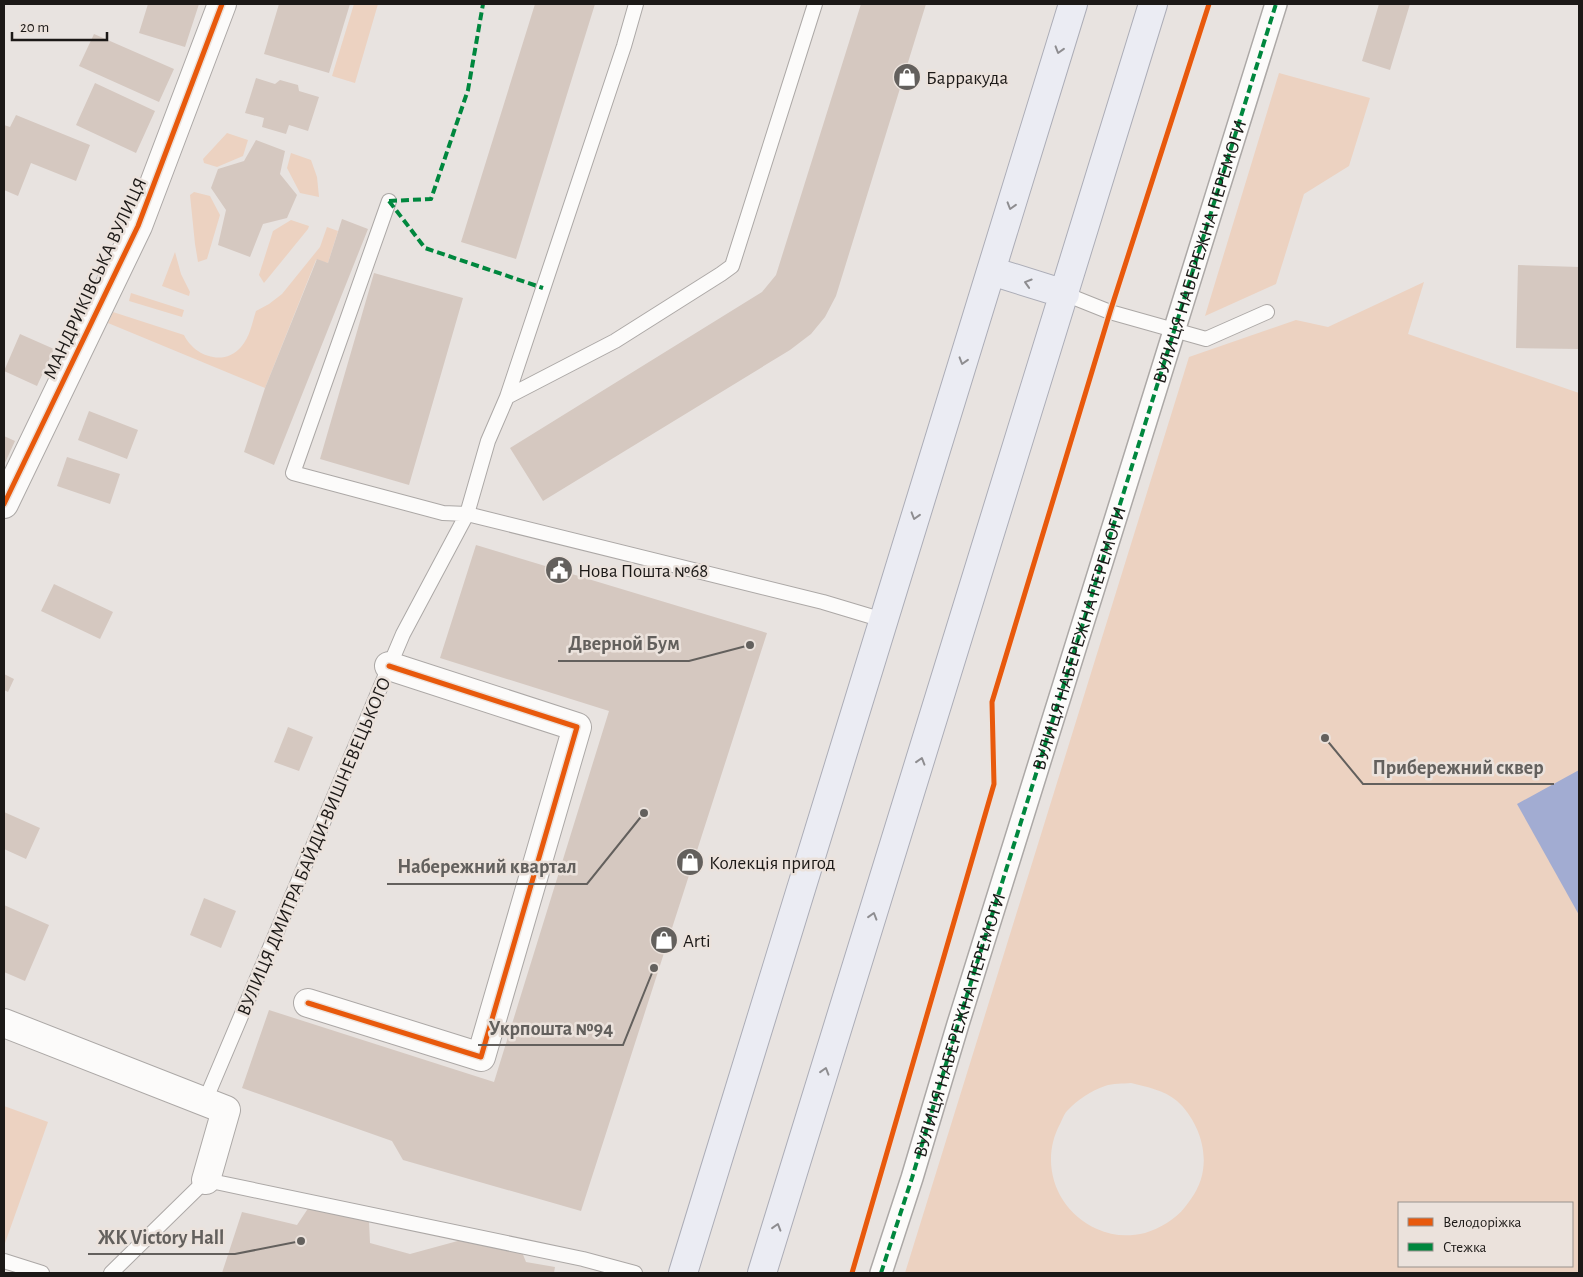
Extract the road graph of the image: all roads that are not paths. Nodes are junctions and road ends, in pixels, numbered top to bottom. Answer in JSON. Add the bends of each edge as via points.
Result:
{"nodes":[{"id":1,"x":222,"y":4,"type":"edge"},
{"id":2,"x":636,"y":4,"type":"edge"},
{"id":3,"x":815,"y":4,"type":"edge"},
{"id":4,"x":1073,"y":4,"type":"edge"},
{"id":5,"x":1153,"y":4,"type":"edge"},
{"id":6,"x":1276,"y":4,"type":"edge"},
{"id":7,"x":389,"y":201,"type":"dead end"},
{"id":8,"x":991,"y":271,"type":"junction"},
{"id":9,"x":1065,"y":294,"type":"junction"},
{"id":10,"x":1267,"y":312,"type":"dead end"},
{"id":11,"x":1175,"y":330,"type":"junction"},
{"id":12,"x":507,"y":397,"type":"junction"},
{"id":13,"x":4,"y":504,"type":"edge"},
{"id":14,"x":467,"y":514,"type":"junction"},
{"id":15,"x":883,"y":620,"type":"junction"},
{"id":16,"x":389,"y":666,"type":"junction"},
{"id":17,"x":308,"y":1003,"type":"dead end"},
{"id":18,"x":4,"y":1024,"type":"edge"},
{"id":19,"x":205,"y":1101,"type":"junction"},
{"id":20,"x":206,"y":1180,"type":"junction"},
{"id":21,"x":4,"y":1262,"type":"edge"},
{"id":22,"x":42,"y":1273,"type":"edge"},
{"id":23,"x":111,"y":1273,"type":"edge"},
{"id":24,"x":635,"y":1273,"type":"edge"},
{"id":25,"x":683,"y":1273,"type":"edge"},
{"id":26,"x":762,"y":1273,"type":"edge"},
{"id":27,"x":881,"y":1273,"type":"edge"}],
"edges":[{"from":1,"to":13,"type":"street","name":"МАНДРИКІВСЬКА ВУЛИЦЯ","via":[[138,226]]},
{"from":2,"to":12,"type":"lane","name":"ВУЛИЦЯ ДМИТРА БАЙДИ-ВИШНЕВЕЦЬКОГО"},
{"from":3,"to":12,"type":"lane","via":[[732,266],[615,341]]},
{"from":4,"to":8,"type":"main road","one_way":true},
{"from":5,"to":9,"type":"main road"},
{"from":6,"to":11,"type":"street","name":"ВУЛИЦЯ НАБЕРЕЖНА ПЕРЕМОГИ"},
{"from":7,"to":14,"type":"lane","via":[[293,473],[443,513]]},
{"from":9,"to":8,"type":"main road","one_way":true},
{"from":8,"to":15,"type":"main road","one_way":true},
{"from":9,"to":11,"type":"lane","via":[[1110,312]]},
{"from":26,"to":9,"type":"main road","one_way":true},
{"from":10,"to":11,"type":"lane","via":[[1206,339]]},
{"from":11,"to":27,"type":"street","name":"ВУЛИЦЯ НАБЕРЕЖНА ПЕРЕМОГИ"},
{"from":12,"to":14,"type":"lane","name":"ВУЛИЦЯ ДМИТРА БАЙДИ-ВИШНЕВЕЦЬКОГО","via":[[488,441]]},
{"from":14,"to":15,"type":"lane"},
{"from":14,"to":16,"type":"lane","name":"ВУЛИЦЯ ДМИТРА БАЙДИ-ВИШНЕВЕЦЬКОГО"},
{"from":15,"to":25,"type":"main road"},
{"from":16,"to":17,"type":"street","via":[[577,727],[481,1057]]},
{"from":16,"to":19,"type":"lane","name":"ВУЛИЦЯ ДМИТРА БАЙДИ-ВИШНЕВЕЦЬКОГО"},
{"from":18,"to":19,"type":"street"},
{"from":19,"to":20,"type":"street","via":[[226,1110]]},
{"from":20,"to":23,"type":"lane"},
{"from":20,"to":24,"type":"lane"},
{"from":21,"to":22,"type":"lane"}]}
